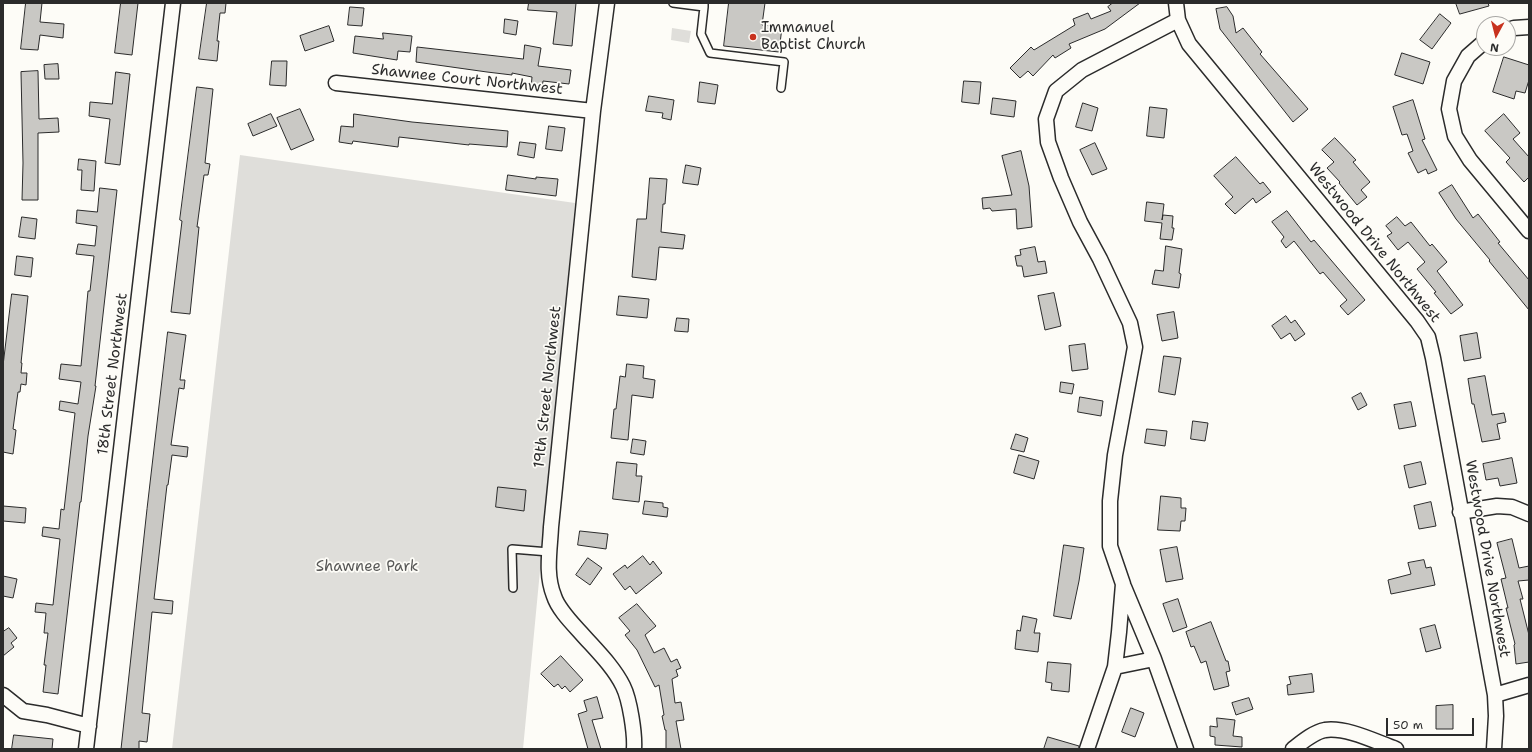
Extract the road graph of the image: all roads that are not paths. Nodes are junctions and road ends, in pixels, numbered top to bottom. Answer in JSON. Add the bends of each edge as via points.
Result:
{"nodes":[{"id":1,"x":173,"y":3,"type":"edge"},
{"id":2,"x":607,"y":3,"type":"edge"},
{"id":3,"x":673,"y":3,"type":"edge"},
{"id":4,"x":1176,"y":3,"type":"edge"},
{"id":5,"x":704,"y":5,"type":"edge"},
{"id":6,"x":1178,"y":20,"type":"junction"},
{"id":7,"x":1529,"y":27,"type":"edge"},
{"id":8,"x":1516,"y":28,"type":"edge"},
{"id":9,"x":1476,"y":49,"type":"edge"},
{"id":10,"x":336,"y":83,"type":"dead end"},
{"id":11,"x":781,"y":88,"type":"dead end"},
{"id":12,"x":593,"y":111,"type":"junction"},
{"id":13,"x":1529,"y":231,"type":"edge"},
{"id":14,"x":1460,"y":512,"type":"junction"},
{"id":15,"x":1529,"y":514,"type":"edge"},
{"id":16,"x":549,"y":552,"type":"junction"},
{"id":17,"x":1123,"y":584,"type":"junction"},
{"id":18,"x":513,"y":588,"type":"dead end"},
{"id":19,"x":1154,"y":659,"type":"junction"},
{"id":20,"x":1114,"y":667,"type":"junction"},
{"id":21,"x":1529,"y":685,"type":"edge"},
{"id":22,"x":1495,"y":694,"type":"junction"},
{"id":23,"x":3,"y":695,"type":"edge"},
{"id":24,"x":89,"y":726,"type":"junction"},
{"id":25,"x":86,"y":749,"type":"edge"},
{"id":26,"x":634,"y":749,"type":"edge"},
{"id":27,"x":1087,"y":749,"type":"edge"},
{"id":28,"x":1186,"y":749,"type":"edge"},
{"id":29,"x":1294,"y":749,"type":"edge"},
{"id":30,"x":1396,"y":749,"type":"edge"},
{"id":31,"x":1494,"y":749,"type":"edge"}],
"edges":[{"from":1,"to":24,"type":"street","name":"18th Street Northwest"},
{"from":2,"to":12,"type":"street","name":"19th Street Northwest"},
{"from":3,"to":5,"type":"lane"},
{"from":4,"to":6,"type":"street","name":"Westwood Drive Northwest"},
{"from":5,"to":11,"type":"lane","via":[[701,34],[710,53],[784,62]]},
{"from":6,"to":14,"type":"street","name":"Westwood Drive Northwest","via":[[1189,44],[1428,337]]},
{"from":6,"to":17,"type":"street","via":[[1082,70],[1056,91],[1046,119],[1048,142],[1061,178],[1130,323],[1135,347],[1114,455],[1110,501],[1110,546]]},
{"from":7,"to":8,"type":"street"},
{"from":9,"to":13,"type":"street","via":[[1468,56],[1454,81],[1449,109],[1455,136],[1470,160]]},
{"from":10,"to":12,"type":"street","name":"Shawnee Court Northwest"},
{"from":12,"to":16,"type":"street","name":"19th Street Northwest"},
{"from":14,"to":15,"type":"street","via":[[1497,506],[1512,507]]},
{"from":14,"to":22,"type":"street","name":"Westwood Drive Northwest"},
{"from":16,"to":18,"type":"lane","via":[[512,549]]},
{"from":16,"to":26,"type":"street","name":"19th Street Northwest","via":[[549,576],[554,598],[571,622],[607,662],[623,687],[635,738]]},
{"from":17,"to":19,"type":"street"},
{"from":17,"to":20,"type":"street"},
{"from":19,"to":20,"type":"street"},
{"from":19,"to":28,"type":"street"},
{"from":20,"to":27,"type":"street"},
{"from":21,"to":22,"type":"street"},
{"from":22,"to":31,"type":"street","name":"Westwood Drive Northwest"},
{"from":23,"to":24,"type":"street","via":[[23,711]]},
{"from":24,"to":25,"type":"street","name":"18th Street Northwest"},
{"from":29,"to":30,"type":"street","via":[[1304,740],[1325,730],[1345,731]]}]}
